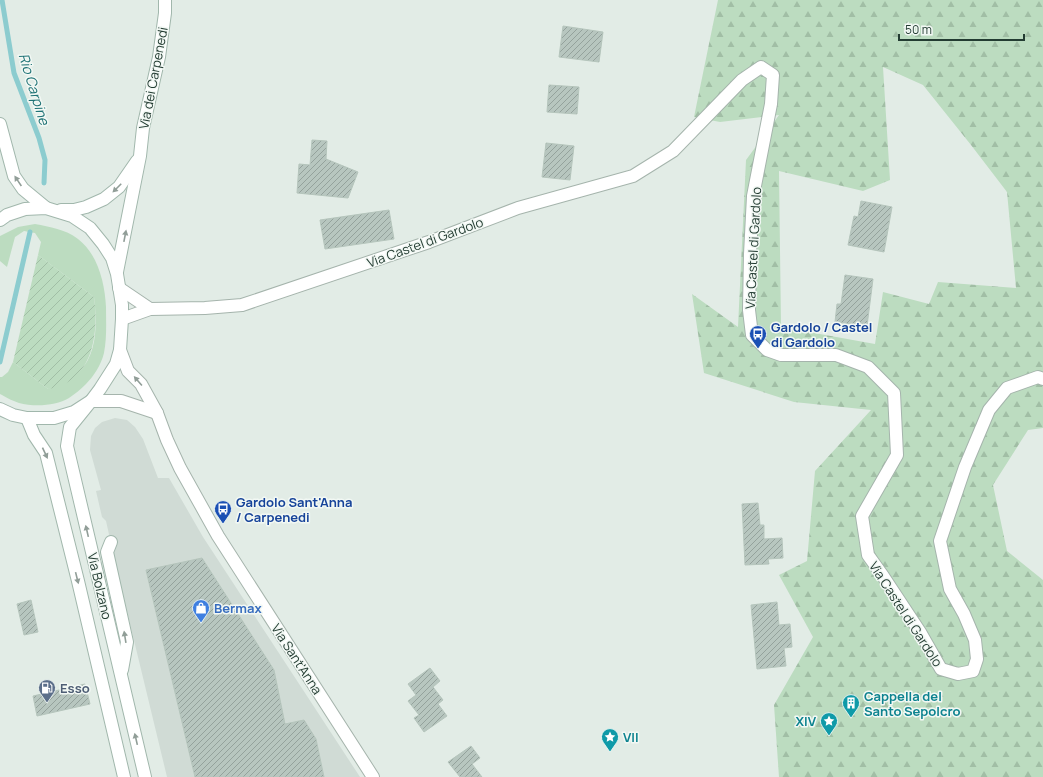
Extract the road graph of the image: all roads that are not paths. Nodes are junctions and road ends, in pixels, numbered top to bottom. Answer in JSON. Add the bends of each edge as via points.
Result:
{"nodes":[{"id":1,"x":165,"y":0,"type":"edge"},
{"id":2,"x":0,"y":124,"type":"edge"},
{"id":3,"x":140,"y":156,"type":"junction"},
{"id":4,"x":50,"y":209,"type":"junction"},
{"id":5,"x":0,"y":220,"type":"edge"},
{"id":6,"x":117,"y":274,"type":"junction"},
{"id":7,"x":119,"y":288,"type":"junction"},
{"id":8,"x":150,"y":309,"type":"junction"},
{"id":9,"x":122,"y":319,"type":"junction"},
{"id":10,"x":120,"y":350,"type":"junction"},
{"id":11,"x":1043,"y":379,"type":"edge"},
{"id":12,"x":91,"y":401,"type":"junction"},
{"id":13,"x":0,"y":410,"type":"edge"},
{"id":14,"x":156,"y":413,"type":"junction"},
{"id":15,"x":27,"y":418,"type":"junction"},
{"id":16,"x":111,"y":542,"type":"dead end"},
{"id":17,"x":121,"y":676,"type":"junction"},
{"id":18,"x":124,"y":777,"type":"edge"},
{"id":19,"x":145,"y":777,"type":"edge"},
{"id":20,"x":373,"y":777,"type":"edge"}],
"edges":[{"from":1,"to":3,"type":"street","name":"Via dei Carpenedi","via":[[159,57],[143,128]]},
{"from":4,"to":2,"type":"street","one_way":true,"via":[[23,189],[14,176]]},
{"from":3,"to":4,"type":"street","name":"Via dei Carpenedi","one_way":true,"via":[[119,187],[104,199],[74,210]]},
{"from":6,"to":3,"type":"street","name":"Via dei Carpenedi","one_way":true},
{"from":4,"to":5,"type":"street","name":"Via dei Carpenedi","via":[[25,209]]},
{"from":4,"to":6,"type":"street","via":[[72,216],[90,228],[112,258]]},
{"from":6,"to":7,"type":"street"},
{"from":7,"to":8,"type":"street"},
{"from":7,"to":9,"type":"street"},
{"from":8,"to":9,"type":"street","name":"Via Castel di Gardolo"},
{"from":8,"to":11,"type":"street","name":"Via Castel di Gardolo","via":[[242,305],[428,242],[518,208],[633,176],[673,151],[742,80],[762,67],[773,75],[771,104],[753,196],[749,310],[752,335],[767,350],[781,355],[836,355],[868,367],[894,393],[897,455],[862,516],[868,555],[920,632],[941,669],[958,674],[973,671],[977,659],[976,646],[964,614],[950,589],[940,541],[965,467],[989,410],[1007,388],[1038,377]]},
{"from":9,"to":10,"type":"street"},
{"from":10,"to":12,"type":"street","name":"Via Bolzano","via":[[116,364]]},
{"from":14,"to":10,"type":"street","name":"Via Sant'Anna","one_way":true,"via":[[141,384],[128,371]]},
{"from":12,"to":14,"type":"street","via":[[121,401]]},
{"from":12,"to":15,"type":"street","via":[[74,412],[54,418]]},
{"from":17,"to":12,"type":"street","name":"Via Bolzano","one_way":true,"via":[[67,446],[70,427]]},
{"from":13,"to":15,"type":"street"},
{"from":14,"to":20,"type":"street","name":"Via Sant'Anna","via":[[180,468],[218,536]]},
{"from":15,"to":18,"type":"street","name":"Via Bolzano","one_way":true,"via":[[46,453]]},
{"from":17,"to":16,"type":"street","one_way":true,"via":[[127,642],[107,552]]},
{"from":19,"to":17,"type":"street","name":"Via Bolzano","one_way":true}]}
